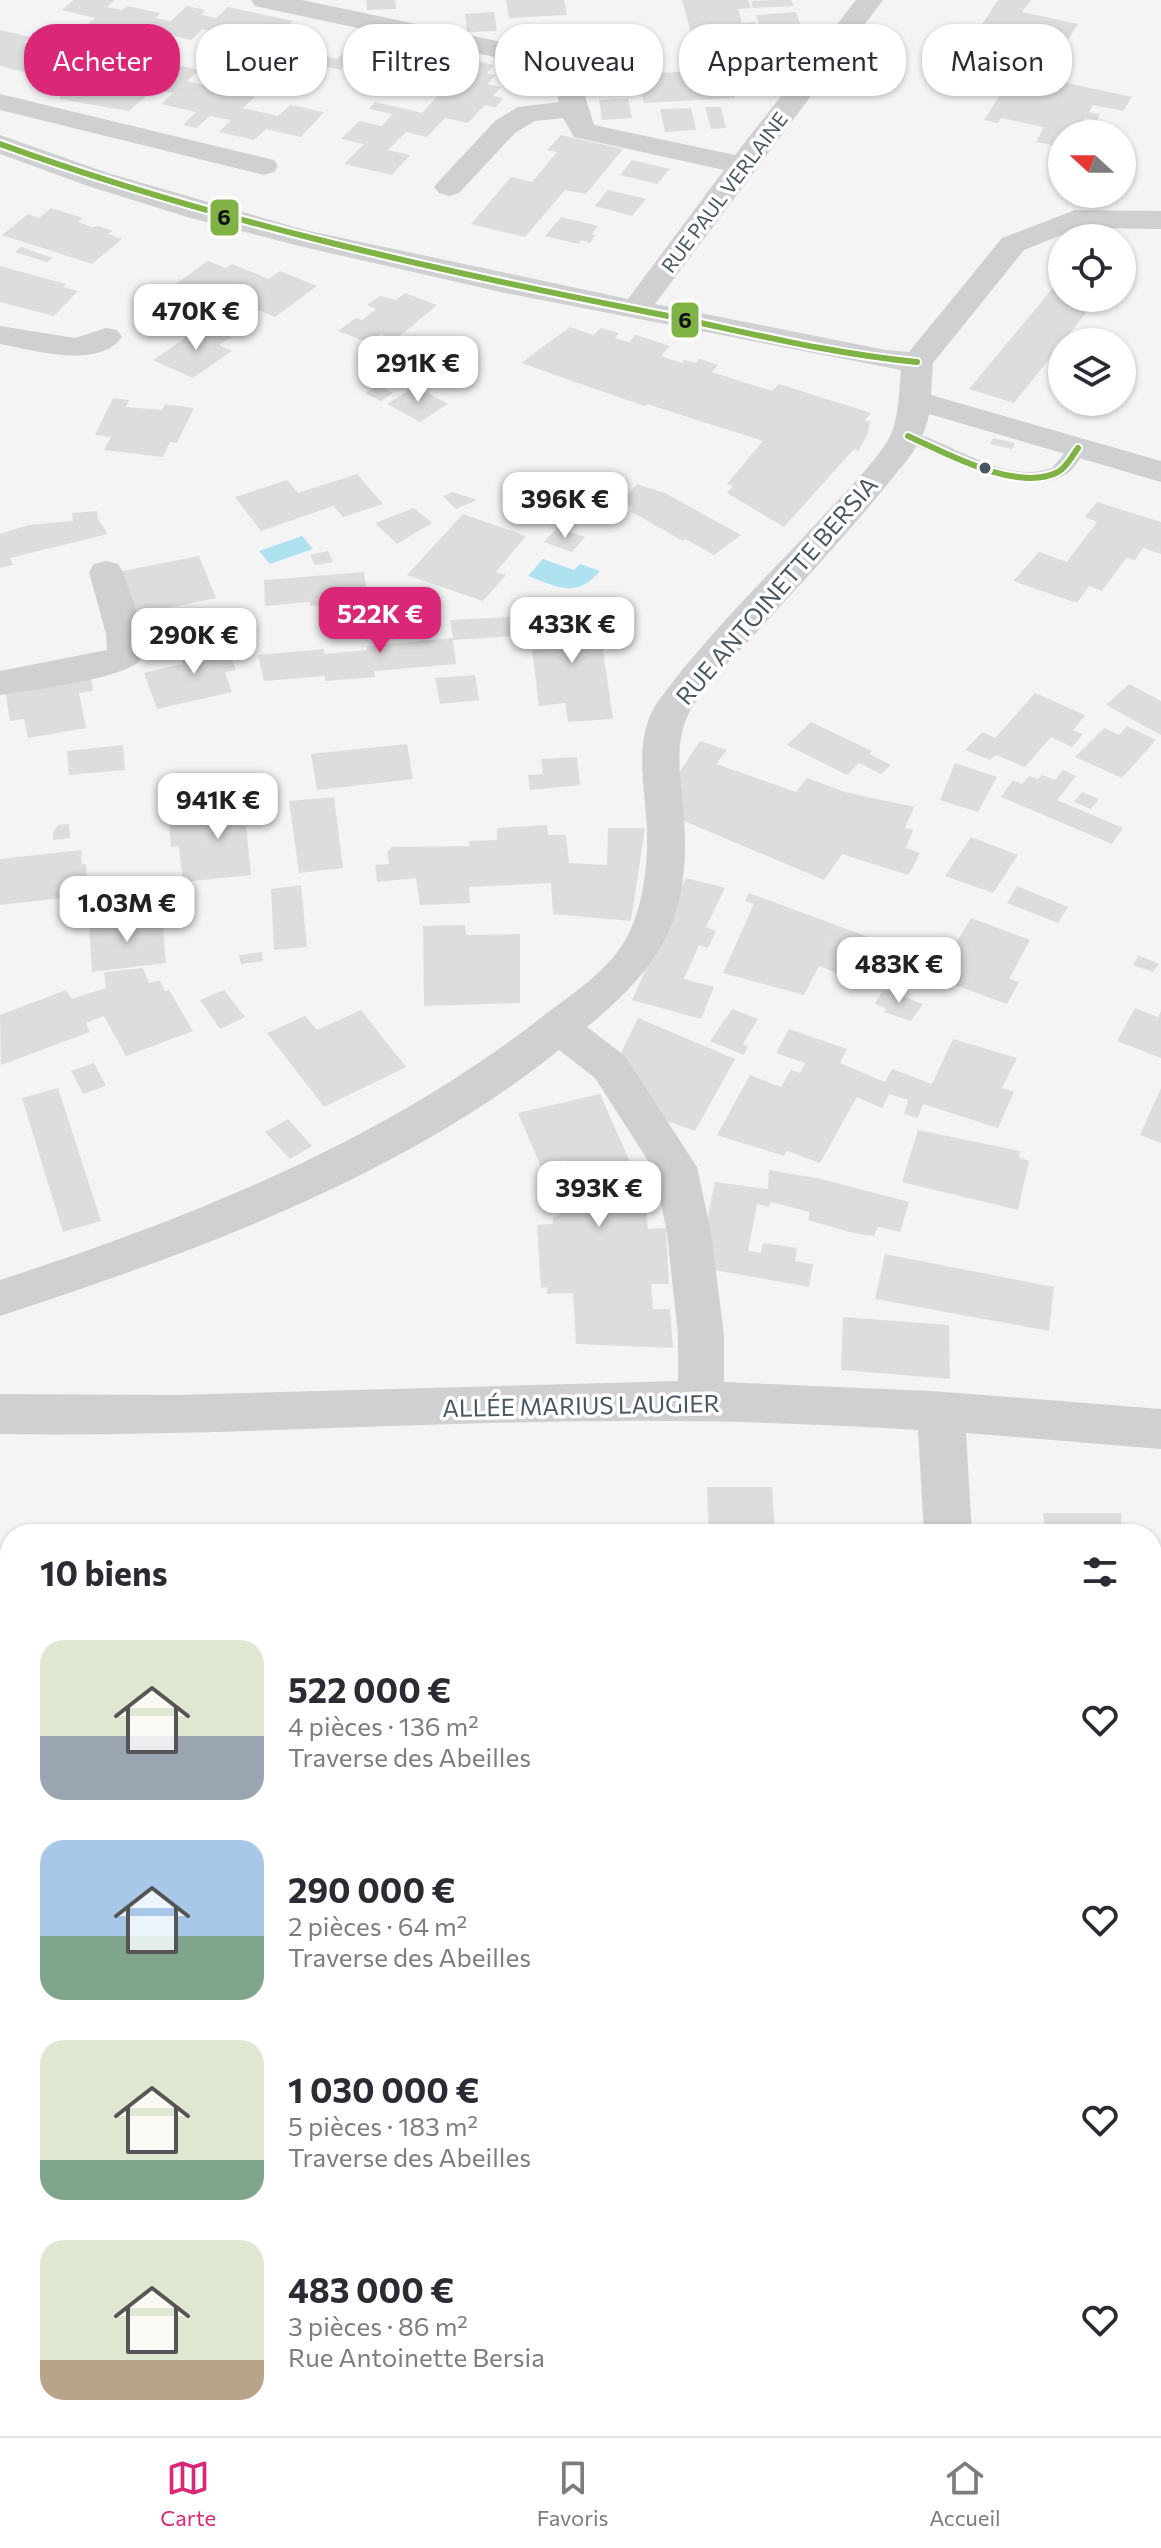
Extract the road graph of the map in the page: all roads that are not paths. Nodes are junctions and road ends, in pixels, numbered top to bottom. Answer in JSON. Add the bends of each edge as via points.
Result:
{"nodes":[{"id":1,"x":264,"y":0,"type":"edge"},
{"id":2,"x":870,"y":0,"type":"edge"},
{"id":3,"x":0,"y":102,"type":"edge"},
{"id":4,"x":575,"y":109,"type":"junction"},
{"id":5,"x":6,"y":153,"type":"edge"},
{"id":6,"x":742,"y":165,"type":"junction"},
{"id":7,"x":264,"y":166,"type":"dead end"},
{"id":8,"x":449,"y":187,"type":"dead end"},
{"id":9,"x":1161,"y":220,"type":"edge"},
{"id":10,"x":637,"y":308,"type":"junction"},
{"id":11,"x":0,"y":335,"type":"edge"},
{"id":12,"x":106,"y":337,"type":"dead end"},
{"id":13,"x":917,"y":362,"type":"junction"},
{"id":14,"x":915,"y":400,"type":"junction"},
{"id":15,"x":908,"y":436,"type":"junction"},
{"id":16,"x":1078,"y":448,"type":"junction"},
{"id":17,"x":1161,"y":472,"type":"edge"},
{"id":18,"x":106,"y":572,"type":"dead end"},
{"id":19,"x":0,"y":683,"type":"edge"},
{"id":20,"x":558,"y":1027,"type":"junction"},
{"id":21,"x":0,"y":1298,"type":"edge"},
{"id":22,"x":701,"y":1401,"type":"junction"},
{"id":23,"x":941,"y":1412,"type":"junction"},
{"id":24,"x":0,"y":1414,"type":"edge"},
{"id":25,"x":1161,"y":1429,"type":"edge"},
{"id":26,"x":947,"y":1524,"type":"edge"}],
"edges":[{"from":1,"to":4,"type":"street","via":[[563,63]]},
{"from":2,"to":6,"type":"street","name":"RUE PAUL VERLAINE"},
{"from":3,"to":7,"type":"street"},
{"from":4,"to":6,"type":"street","via":[[584,131]]},
{"from":4,"to":8,"type":"street","via":[[528,113],[505,127]]},
{"from":5,"to":10,"type":"street","via":[[286,234]]},
{"from":6,"to":10,"type":"street","name":"RUE PAUL VERLAINE"},
{"from":9,"to":13,"type":"street","via":[[1075,219],[1013,244]]},
{"from":10,"to":13,"type":"street"},
{"from":11,"to":12,"type":"street","via":[[78,348]]},
{"from":13,"to":14,"type":"street","name":"RUE ANTOINETTE BERSIA"},
{"from":14,"to":15,"type":"street","name":"RUE ANTOINETTE BERSIA"},
{"from":14,"to":16,"type":"street"},
{"from":15,"to":16,"type":"lane","via":[[1015,475],[1044,477],[1060,471]]},
{"from":15,"to":20,"type":"street","name":"RUE ANTOINETTE BERSIA","via":[[672,709],[659,754],[666,829],[664,885],[645,943],[610,986]]},
{"from":16,"to":17,"type":"street"},
{"from":18,"to":19,"type":"street","via":[[125,656]]},
{"from":20,"to":21,"type":"street","name":"RUE ANTOINETTE BERSIA","via":[[506,1069],[291,1190],[107,1263]]},
{"from":20,"to":22,"type":"street","via":[[610,1067],[675,1167],[701,1335]]},
{"from":22,"to":23,"type":"street","name":"ALLÉE MARIUS LAUGIER"},
{"from":22,"to":24,"type":"street","name":"ALLÉE MARIUS LAUGIER","via":[[104,1417]]},
{"from":23,"to":25,"type":"street","name":"ALLÉE MARIUS LAUGIER"},
{"from":23,"to":26,"type":"street"}]}
